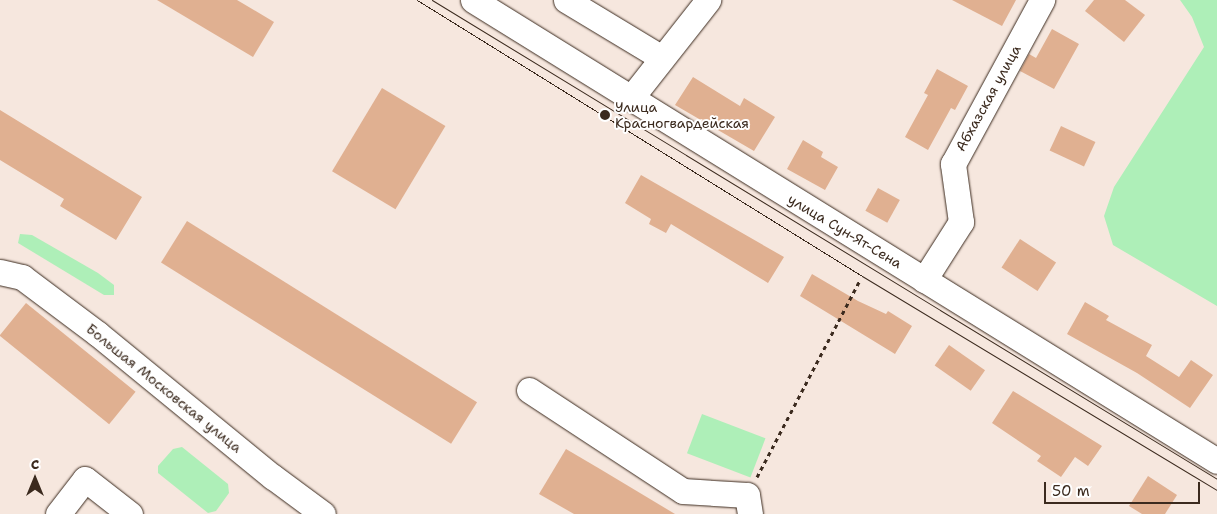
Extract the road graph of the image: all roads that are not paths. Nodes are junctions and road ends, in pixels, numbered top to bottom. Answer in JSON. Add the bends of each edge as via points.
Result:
{"nodes":[{"id":1,"x":473,"y":0,"type":"edge"},
{"id":2,"x":566,"y":0,"type":"edge"},
{"id":3,"x":708,"y":0,"type":"edge"},
{"id":4,"x":1042,"y":0,"type":"edge"},
{"id":5,"x":662,"y":58,"type":"junction"},
{"id":6,"x":631,"y":98,"type":"junction"},
{"id":7,"x":0,"y":272,"type":"edge"},
{"id":8,"x":924,"y":280,"type":"junction"},
{"id":9,"x":529,"y":390,"type":"dead end"},
{"id":10,"x":1217,"y":461,"type":"edge"},
{"id":11,"x":749,"y":504,"type":"edge"},
{"id":12,"x":58,"y":514,"type":"edge"},
{"id":13,"x":130,"y":514,"type":"edge"},
{"id":14,"x":323,"y":514,"type":"edge"}],
"edges":[{"from":1,"to":6,"type":"street","name":"улица Сун-Ят-Сена"},
{"from":2,"to":5,"type":"street"},
{"from":3,"to":5,"type":"street"},
{"from":4,"to":8,"type":"street","name":"Абхазская улица","via":[[953,164],[961,222]]},
{"from":5,"to":6,"type":"street"},
{"from":6,"to":8,"type":"street","name":"улица Сун-Ят-Сена"},
{"from":7,"to":14,"type":"street","name":"Большая Московская улица","via":[[22,277]]},
{"from":8,"to":10,"type":"street","name":"улица Сун-Ят-Сена"},
{"from":9,"to":11,"type":"street","via":[[683,491]]},
{"from":12,"to":13,"type":"street","via":[[86,480]]}]}
